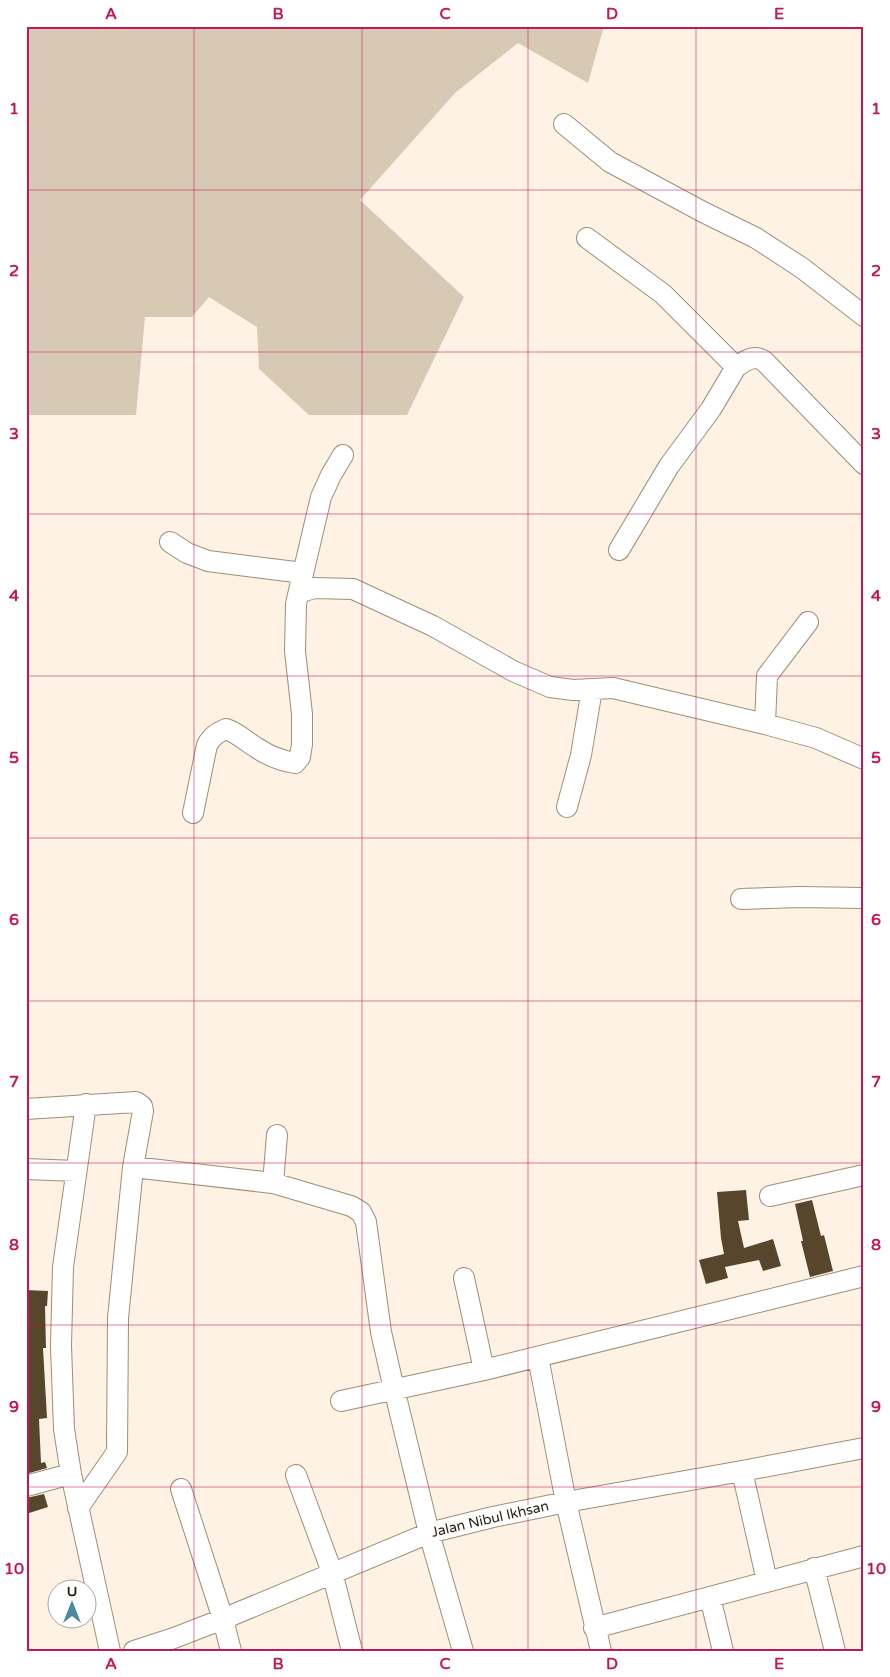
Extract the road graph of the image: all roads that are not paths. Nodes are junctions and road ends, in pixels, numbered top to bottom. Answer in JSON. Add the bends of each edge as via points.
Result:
{"nodes":[{"id":1,"x":564,"y":124,"type":"dead end"},
{"id":2,"x":587,"y":238,"type":"dead end"},
{"id":3,"x":864,"y":316,"type":"edge"},
{"id":4,"x":736,"y":367,"type":"junction"},
{"id":5,"x":343,"y":454,"type":"dead end"},
{"id":6,"x":864,"y":464,"type":"edge"},
{"id":7,"x":170,"y":542,"type":"dead end"},
{"id":8,"x":619,"y":550,"type":"dead end"},
{"id":9,"x":303,"y":574,"type":"junction"},
{"id":10,"x":298,"y":595,"type":"junction"},
{"id":11,"x":808,"y":622,"type":"dead end"},
{"id":12,"x":592,"y":689,"type":"junction"},
{"id":13,"x":765,"y":724,"type":"junction"},
{"id":14,"x":864,"y":759,"type":"edge"},
{"id":15,"x":568,"y":807,"type":"dead end"},
{"id":16,"x":193,"y":814,"type":"dead end"},
{"id":17,"x":864,"y":898,"type":"edge"},
{"id":18,"x":742,"y":899,"type":"dead end"},
{"id":19,"x":86,"y":1104,"type":"junction"},
{"id":20,"x":26,"y":1109,"type":"edge"},
{"id":21,"x":277,"y":1135,"type":"dead end"},
{"id":22,"x":132,"y":1166,"type":"junction"},
{"id":23,"x":26,"y":1170,"type":"edge"},
{"id":24,"x":76,"y":1171,"type":"junction"},
{"id":25,"x":864,"y":1174,"type":"edge"},
{"id":26,"x":273,"y":1183,"type":"junction"},
{"id":27,"x":770,"y":1196,"type":"dead end"},
{"id":28,"x":864,"y":1276,"type":"edge"},
{"id":29,"x":464,"y":1278,"type":"dead end"},
{"id":30,"x":538,"y":1357,"type":"junction"},
{"id":31,"x":484,"y":1370,"type":"junction"},
{"id":32,"x":395,"y":1389,"type":"junction"},
{"id":33,"x":341,"y":1401,"type":"dead end"},
{"id":34,"x":864,"y":1448,"type":"edge"},
{"id":35,"x":742,"y":1471,"type":"junction"},
{"id":36,"x":71,"y":1474,"type":"junction"},
{"id":37,"x":296,"y":1475,"type":"dead end"},
{"id":38,"x":26,"y":1486,"type":"edge"},
{"id":39,"x":181,"y":1489,"type":"dead end"},
{"id":40,"x":566,"y":1502,"type":"junction"},
{"id":41,"x":78,"y":1508,"type":"junction"},
{"id":42,"x":429,"y":1533,"type":"junction"},
{"id":43,"x":864,"y":1556,"type":"edge"},
{"id":44,"x":814,"y":1568,"type":"junction"},
{"id":45,"x":332,"y":1572,"type":"junction"},
{"id":46,"x":767,"y":1581,"type":"junction"},
{"id":47,"x":710,"y":1597,"type":"junction"},
{"id":48,"x":223,"y":1619,"type":"junction"},
{"id":49,"x":594,"y":1628,"type":"junction"},
{"id":50,"x":110,"y":1651,"type":"edge"},
{"id":51,"x":134,"y":1651,"type":"edge"},
{"id":52,"x":231,"y":1651,"type":"edge"},
{"id":53,"x":352,"y":1651,"type":"edge"},
{"id":54,"x":463,"y":1651,"type":"edge"},
{"id":55,"x":601,"y":1651,"type":"edge"},
{"id":56,"x":723,"y":1651,"type":"edge"},
{"id":57,"x":835,"y":1651,"type":"edge"}],
"edges":[{"from":1,"to":3,"type":"street","via":[[610,162],[756,238],[802,268]]},
{"from":2,"to":4,"type":"street","via":[[663,294]]},
{"from":4,"to":6,"type":"street","via":[[750,359],[764,361]]},
{"from":4,"to":8,"type":"street","via":[[669,466]]},
{"from":5,"to":9,"type":"street","via":[[321,497]]},
{"from":7,"to":9,"type":"street","via":[[208,561]]},
{"from":9,"to":10,"type":"street"},
{"from":10,"to":12,"type":"street","via":[[315,588],[353,589],[550,687]]},
{"from":10,"to":16,"type":"street","via":[[295,651],[302,714],[300,757],[295,763],[284,762],[226,728],[212,736],[207,744]]},
{"from":11,"to":13,"type":"street","via":[[768,676]]},
{"from":12,"to":13,"type":"street","via":[[612,688],[654,696]]},
{"from":12,"to":15,"type":"street"},
{"from":13,"to":14,"type":"street","via":[[816,738]]},
{"from":17,"to":18,"type":"street"},
{"from":19,"to":20,"type":"street"},
{"from":19,"to":22,"type":"street","via":[[136,1102],[142,1106]]},
{"from":19,"to":24,"type":"street"},
{"from":21,"to":26,"type":"street"},
{"from":22,"to":26,"type":"street"},
{"from":22,"to":41,"type":"street","via":[[118,1318],[117,1452]]},
{"from":23,"to":24,"type":"street"},
{"from":24,"to":36,"type":"street","via":[[63,1266],[61,1346],[64,1429]]},
{"from":25,"to":27,"type":"street"},
{"from":26,"to":32,"type":"street","via":[[351,1206],[366,1222],[381,1332]]},
{"from":28,"to":30,"type":"street"},
{"from":29,"to":31,"type":"street"},
{"from":30,"to":31,"type":"street"},
{"from":30,"to":40,"type":"street"},
{"from":31,"to":32,"type":"street"},
{"from":32,"to":33,"type":"street"},
{"from":32,"to":42,"type":"street"},
{"from":34,"to":35,"type":"street","name":"Jalan Nibul Ikhsan"},
{"from":35,"to":40,"type":"street","name":"Jalan Nibul Ikhsan"},
{"from":35,"to":46,"type":"street"},
{"from":36,"to":38,"type":"street"},
{"from":36,"to":41,"type":"street"},
{"from":37,"to":45,"type":"street"},
{"from":39,"to":48,"type":"street"},
{"from":40,"to":42,"type":"street","name":"Jalan Nibul Ikhsan"},
{"from":40,"to":49,"type":"street"},
{"from":41,"to":50,"type":"street"},
{"from":42,"to":45,"type":"street","name":"Jalan Nibul Ikhsan"},
{"from":42,"to":54,"type":"street"},
{"from":43,"to":44,"type":"street"},
{"from":44,"to":46,"type":"street"},
{"from":44,"to":57,"type":"street"},
{"from":45,"to":48,"type":"street","name":"Jalan Nibul Ikhsan"},
{"from":45,"to":53,"type":"street"},
{"from":46,"to":47,"type":"street"},
{"from":47,"to":49,"type":"street"},
{"from":47,"to":56,"type":"street"},
{"from":48,"to":51,"type":"street","name":"Jalan Nibul Ikhsan"},
{"from":48,"to":52,"type":"street"},
{"from":49,"to":55,"type":"street"}]}
